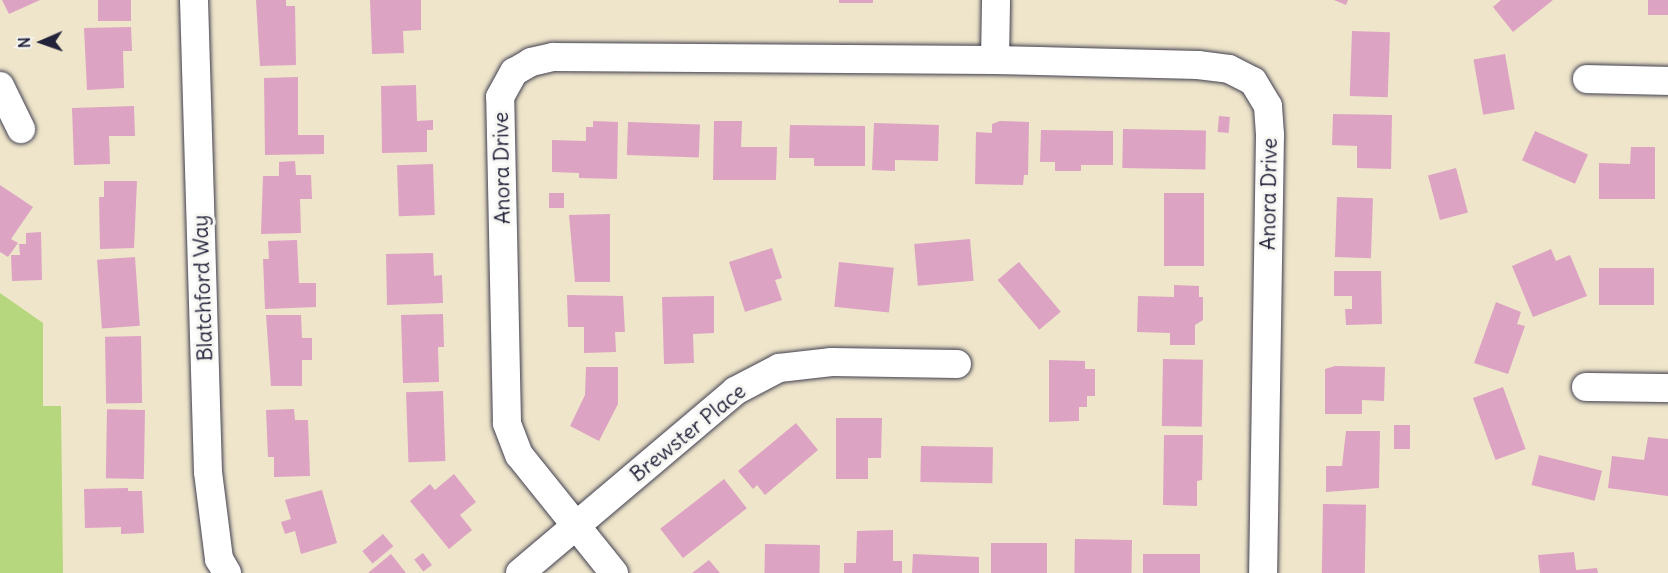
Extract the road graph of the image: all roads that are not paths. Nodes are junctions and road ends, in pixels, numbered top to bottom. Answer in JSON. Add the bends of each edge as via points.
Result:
{"nodes":[{"id":1,"x":195,"y":0,"type":"edge"},
{"id":2,"x":996,"y":0,"type":"edge"},
{"id":3,"x":994,"y":60,"type":"junction"},
{"id":4,"x":1587,"y":79,"type":"dead end"},
{"id":5,"x":1668,"y":81,"type":"edge"},
{"id":6,"x":0,"y":86,"type":"edge"},
{"id":7,"x":21,"y":129,"type":"dead end"},
{"id":8,"x":957,"y":364,"type":"dead end"},
{"id":9,"x":1586,"y":387,"type":"dead end"},
{"id":10,"x":1668,"y":388,"type":"edge"},
{"id":11,"x":575,"y":526,"type":"junction"},
{"id":12,"x":227,"y":573,"type":"edge"},
{"id":13,"x":520,"y":573,"type":"edge"},
{"id":14,"x":614,"y":573,"type":"edge"},
{"id":15,"x":1263,"y":573,"type":"edge"}],
"edges":[{"from":1,"to":12,"type":"street","name":"Blatchford Way","via":[[208,472],[219,559]]},
{"from":2,"to":3,"type":"street"},
{"from":3,"to":11,"type":"street","name":"Anora Drive","via":[[553,57],[531,62],[514,72],[500,97],[507,423],[519,455]]},
{"from":3,"to":15,"type":"street","name":"Anora Drive","via":[[1229,69],[1253,81],[1268,106]]},
{"from":4,"to":5,"type":"street"},
{"from":6,"to":7,"type":"street"},
{"from":8,"to":11,"type":"street","name":"Brewster Place","via":[[832,362],[779,368],[735,391]]},
{"from":9,"to":10,"type":"street"},
{"from":11,"to":13,"type":"street","name":"Brewster Place"},
{"from":11,"to":14,"type":"street","name":"Anora Drive"}]}
